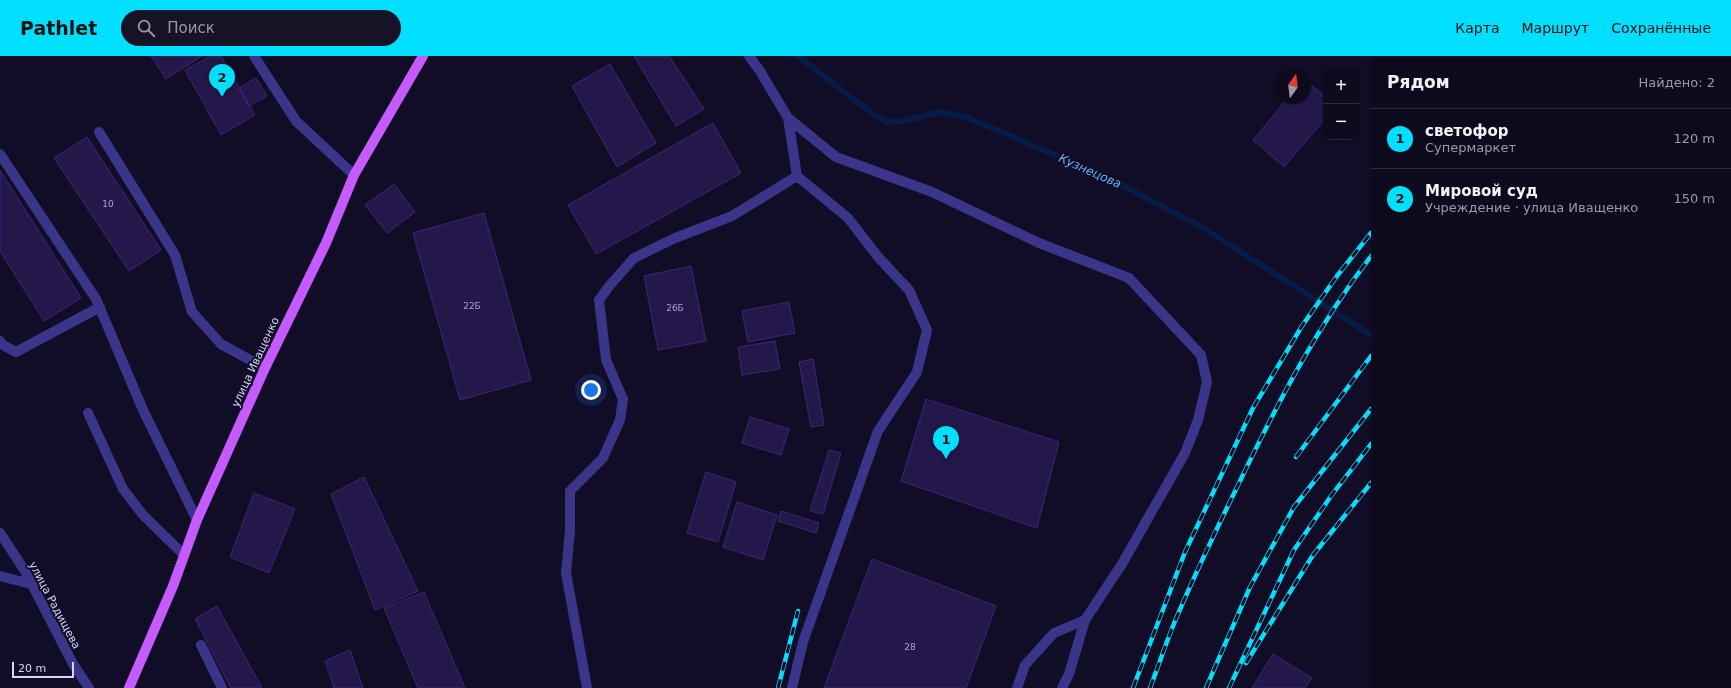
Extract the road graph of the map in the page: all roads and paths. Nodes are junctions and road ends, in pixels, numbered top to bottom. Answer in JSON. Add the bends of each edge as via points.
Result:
{"nodes":[{"id":1,"x":254,"y":56,"type":"edge"},
{"id":2,"x":423,"y":56,"type":"edge"},
{"id":3,"x":749,"y":56,"type":"edge"},
{"id":4,"x":788,"y":118,"type":"junction"},
{"id":5,"x":99,"y":132,"type":"dead end"},
{"id":6,"x":0,"y":154,"type":"edge"},
{"id":7,"x":354,"y":175,"type":"junction"},
{"id":8,"x":797,"y":176,"type":"junction"},
{"id":9,"x":100,"y":307,"type":"junction"},
{"id":10,"x":0,"y":341,"type":"edge"},
{"id":11,"x":265,"y":368,"type":"junction"},
{"id":12,"x":88,"y":413,"type":"dead end"},
{"id":13,"x":197,"y":520,"type":"junction"},
{"id":14,"x":0,"y":533,"type":"edge"},
{"id":15,"x":184,"y":555,"type":"junction"},
{"id":16,"x":0,"y":576,"type":"edge"},
{"id":17,"x":31,"y":584,"type":"junction"},
{"id":18,"x":1085,"y":620,"type":"junction"},
{"id":19,"x":201,"y":645,"type":"dead end"},
{"id":20,"x":89,"y":688,"type":"edge"},
{"id":21,"x":129,"y":688,"type":"edge"},
{"id":22,"x":222,"y":688,"type":"edge"},
{"id":23,"x":587,"y":688,"type":"edge"},
{"id":24,"x":792,"y":688,"type":"edge"},
{"id":25,"x":1017,"y":688,"type":"edge"},
{"id":26,"x":1062,"y":688,"type":"edge"}],
"edges":[{"from":1,"to":7,"type":"street","via":[[296,122]]},
{"from":2,"to":7,"type":"main road","name":"улица Иващенко"},
{"from":3,"to":4,"type":"street"},
{"from":4,"to":8,"type":"street"},
{"from":4,"to":18,"type":"street","via":[[836,157],[932,192],[1039,243],[1129,278],[1201,354],[1207,382],[1198,420],[1186,453],[1122,564]]},
{"from":5,"to":11,"type":"street","via":[[175,255],[192,312],[221,344]]},
{"from":6,"to":9,"type":"street"},
{"from":7,"to":11,"type":"main road","name":"улица Иващенко","via":[[326,243]]},
{"from":8,"to":23,"type":"street","via":[[732,216],[675,238],[634,258],[599,300],[606,360],[623,399],[620,420],[603,458],[570,491],[566,572]]},
{"from":8,"to":24,"type":"street","via":[[848,218],[879,258],[909,290],[927,330],[917,372],[878,431],[803,642]]},
{"from":9,"to":10,"type":"street","via":[[16,352]]},
{"from":9,"to":13,"type":"street","via":[[143,410]]},
{"from":11,"to":13,"type":"main road","name":"улица Иващенко"},
{"from":12,"to":15,"type":"street","via":[[123,489],[143,515]]},
{"from":13,"to":15,"type":"main road","name":"улица Иващенко"},
{"from":14,"to":17,"type":"street","name":"улица Радищева"},
{"from":15,"to":21,"type":"main road","name":"улица Иващенко"},
{"from":16,"to":17,"type":"street"},
{"from":17,"to":20,"type":"street","name":"улица Радищева","via":[[73,664]]},
{"from":18,"to":25,"type":"street","via":[[1054,633],[1025,665]]},
{"from":18,"to":26,"type":"street","via":[[1069,674]]},
{"from":19,"to":22,"type":"street"}]}
